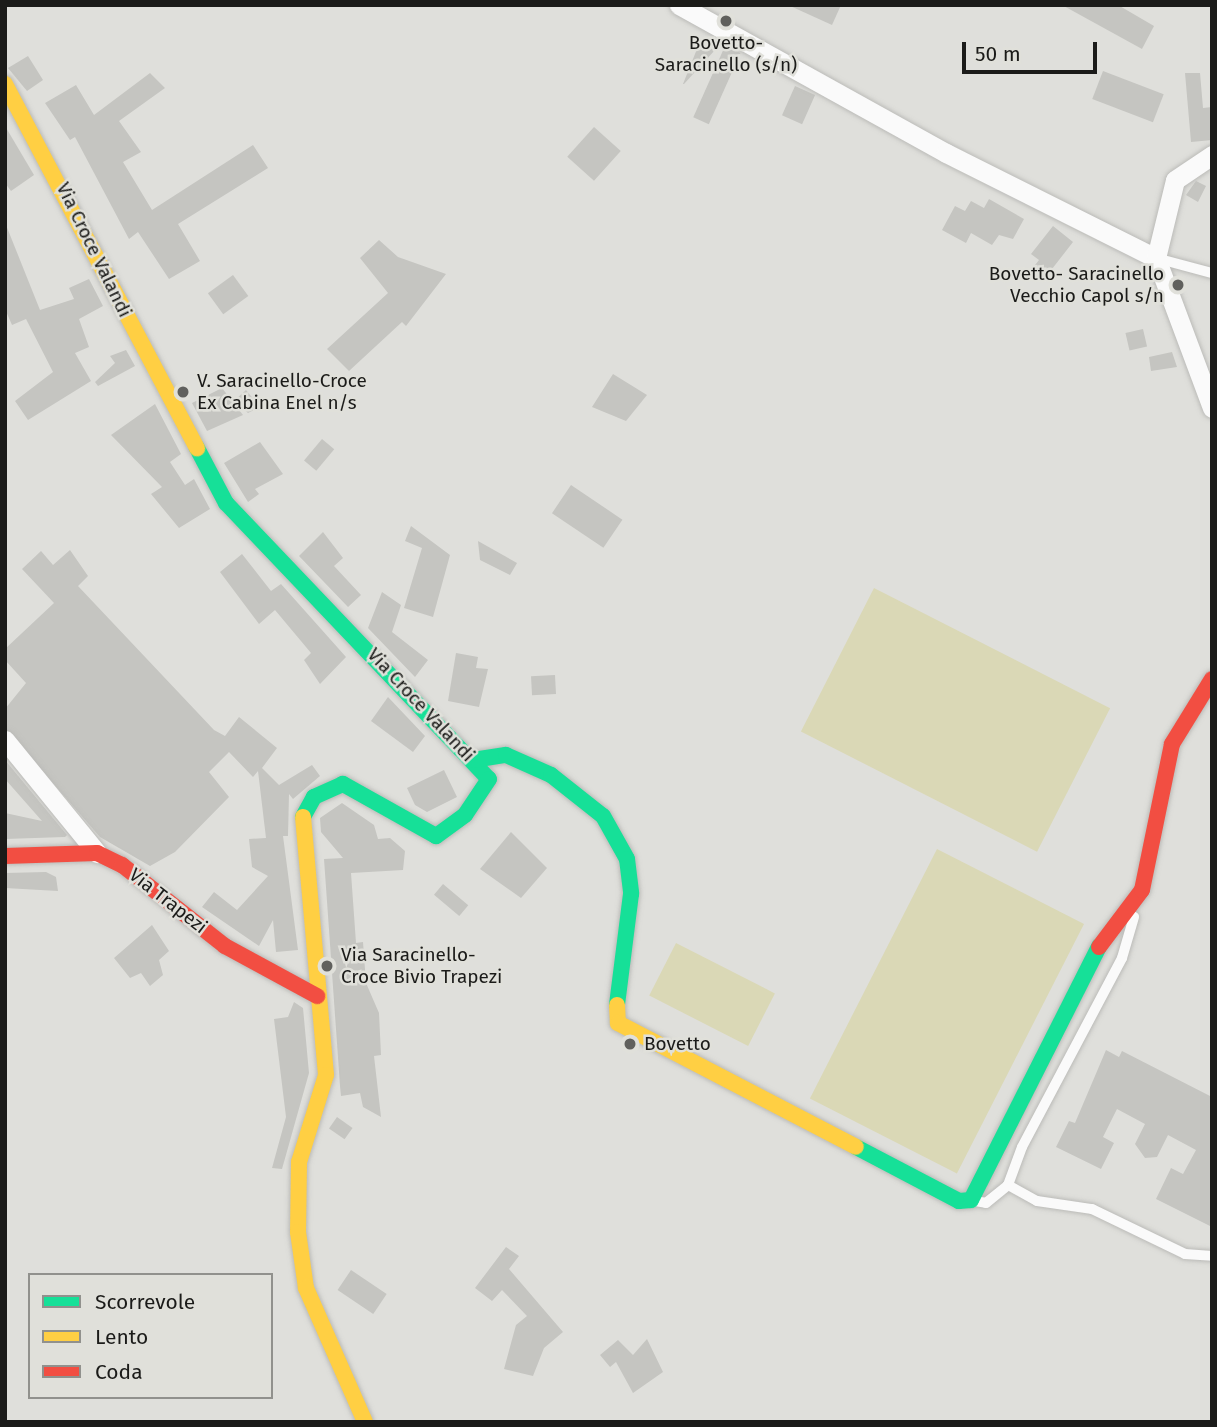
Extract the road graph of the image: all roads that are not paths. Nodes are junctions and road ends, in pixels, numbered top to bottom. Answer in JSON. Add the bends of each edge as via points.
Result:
{"nodes":[{"id":1,"x":678,"y":5,"type":"edge"},
{"id":2,"x":5,"y":84,"type":"edge"},
{"id":3,"x":1212,"y":155,"type":"edge"},
{"id":4,"x":1156,"y":258,"type":"junction"},
{"id":5,"x":1212,"y":273,"type":"edge"},
{"id":6,"x":1212,"y":408,"type":"edge"},
{"id":7,"x":1212,"y":678,"type":"edge"},
{"id":8,"x":5,"y":740,"type":"edge"},
{"id":9,"x":473,"y":760,"type":"junction"},
{"id":10,"x":97,"y":853,"type":"junction"},
{"id":11,"x":5,"y":856,"type":"edge"},
{"id":12,"x":1142,"y":890,"type":"junction"},
{"id":13,"x":317,"y":996,"type":"junction"},
{"id":14,"x":1008,"y":1185,"type":"junction"},
{"id":15,"x":971,"y":1200,"type":"junction"},
{"id":16,"x":1212,"y":1256,"type":"edge"},
{"id":17,"x":365,"y":1422,"type":"edge"}],
"edges":[{"from":1,"to":4,"type":"street","via":[[946,153]]},
{"from":2,"to":9,"type":"street","name":"Via Croce Valandi","via":[[226,503]]},
{"from":3,"to":4,"type":"street","via":[[1175,180]]},
{"from":4,"to":5,"type":"lane"},
{"from":4,"to":6,"type":"street"},
{"from":7,"to":12,"type":"street","via":[[1172,744]]},
{"from":8,"to":10,"type":"street"},
{"from":9,"to":13,"type":"street","name":"Via Croce Valandi","via":[[489,779],[465,815],[436,836],[343,784],[314,797],[303,814]]},
{"from":9,"to":15,"type":"street","via":[[506,755],[551,775],[603,816],[627,859],[631,894],[615,982],[618,1023],[930,1191]]},
{"from":10,"to":11,"type":"street"},
{"from":10,"to":13,"type":"street","name":"Via Trapezi","via":[[122,865],[225,946]]},
{"from":12,"to":14,"type":"lane","via":[[1122,958],[1021,1147]]},
{"from":12,"to":15,"type":"street","via":[[1100,946]]},
{"from":13,"to":17,"type":"street","name":"Via Croce Valandi","via":[[326,1075],[299,1162],[298,1233],[306,1288]]},
{"from":14,"to":15,"type":"lane","via":[[986,1203]]},
{"from":14,"to":16,"type":"lane","via":[[1037,1201],[1093,1209],[1185,1254]]}]}
